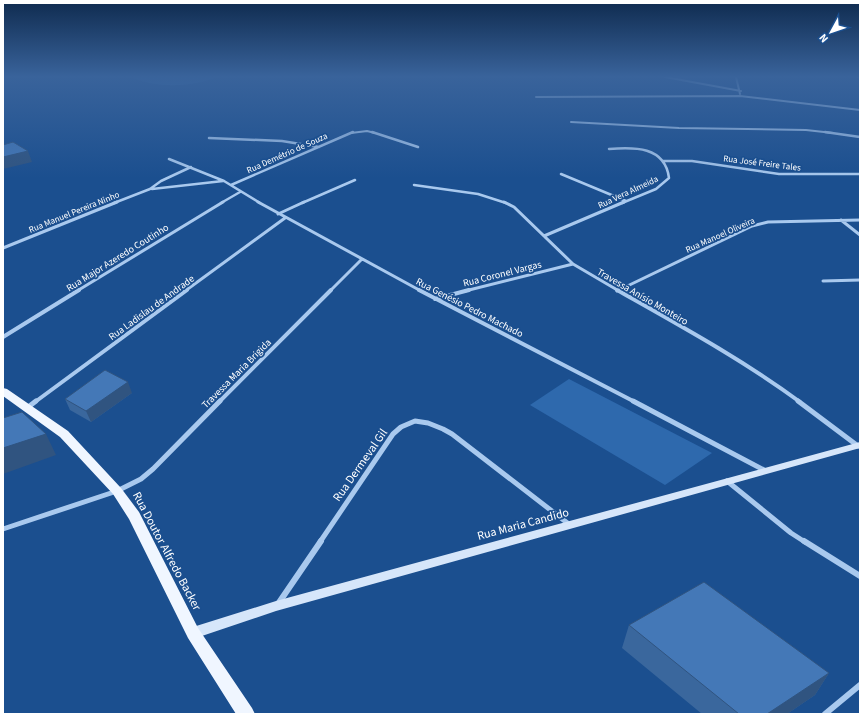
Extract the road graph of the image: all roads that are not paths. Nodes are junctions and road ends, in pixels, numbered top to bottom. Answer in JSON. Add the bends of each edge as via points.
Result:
{"nodes":[{"id":1,"x":571,"y":122,"type":"dead end"},
{"id":2,"x":860,"y":137,"type":"edge"},
{"id":3,"x":209,"y":138,"type":"dead end"},
{"id":4,"x":319,"y":147,"type":"junction"},
{"id":5,"x":418,"y":147,"type":"dead end"},
{"id":6,"x":609,"y":149,"type":"dead end"},
{"id":7,"x":168,"y":159,"type":"dead end"},
{"id":8,"x":663,"y":160,"type":"junction"},
{"id":9,"x":191,"y":167,"type":"junction"},
{"id":10,"x":561,"y":174,"type":"dead end"},
{"id":11,"x":860,"y":174,"type":"edge"},
{"id":12,"x":355,"y":180,"type":"dead end"},
{"id":13,"x":224,"y":181,"type":"junction"},
{"id":14,"x":231,"y":185,"type":"junction"},
{"id":15,"x":414,"y":185,"type":"dead end"},
{"id":16,"x":150,"y":189,"type":"junction"},
{"id":17,"x":240,"y":192,"type":"junction"},
{"id":18,"x":626,"y":201,"type":"junction"},
{"id":19,"x":278,"y":214,"type":"junction"},
{"id":20,"x":285,"y":218,"type":"junction"},
{"id":21,"x":841,"y":220,"type":"junction"},
{"id":22,"x":860,"y":220,"type":"edge"},
{"id":23,"x":860,"y":235,"type":"edge"},
{"id":24,"x":544,"y":236,"type":"junction"},
{"id":25,"x":3,"y":248,"type":"edge"},
{"id":26,"x":361,"y":260,"type":"junction"},
{"id":27,"x":573,"y":264,"type":"junction"},
{"id":28,"x":860,"y":280,"type":"edge"},
{"id":29,"x":823,"y":281,"type":"dead end"},
{"id":30,"x":617,"y":291,"type":"junction"},
{"id":31,"x":435,"y":299,"type":"junction"},
{"id":32,"x":3,"y":338,"type":"edge"},
{"id":33,"x":3,"y":391,"type":"edge"},
{"id":34,"x":26,"y":408,"type":"junction"},
{"id":35,"x":859,"y":445,"type":"edge"},
{"id":36,"x":764,"y":470,"type":"junction"},
{"id":37,"x":727,"y":481,"type":"junction"},
{"id":38,"x":117,"y":491,"type":"junction"},
{"id":39,"x":570,"y":525,"type":"junction"},
{"id":40,"x":3,"y":529,"type":"edge"},
{"id":41,"x":860,"y":576,"type":"edge"},
{"id":42,"x":276,"y":606,"type":"junction"},
{"id":43,"x":193,"y":633,"type":"junction"},
{"id":44,"x":860,"y":685,"type":"edge"},
{"id":45,"x":246,"y":714,"type":"edge"},
{"id":46,"x":825,"y":714,"type":"edge"}],
"edges":[{"from":1,"to":2,"type":"street","via":[[790,130]]},
{"from":3,"to":4,"type":"street","via":[[282,141]]},
{"from":4,"to":5,"type":"street","name":"Rua Demétrio de Souza","via":[[347,134],[362,131]]},
{"from":4,"to":14,"type":"street","name":"Rua Demétrio de Souza"},
{"from":6,"to":8,"type":"street","name":"Rua Vera Almeida","via":[[644,150]]},
{"from":7,"to":9,"type":"street","name":"Rua Genésio Pedro Machado"},
{"from":8,"to":11,"type":"street","name":"Rua José Freire Tales","via":[[692,161],[779,174]]},
{"from":8,"to":18,"type":"street","name":"Rua Vera Almeida","via":[[669,178],[656,189]]},
{"from":9,"to":13,"type":"street","name":"Rua Genésio Pedro Machado"},
{"from":9,"to":16,"type":"street","name":"Rua Manuel Pereira Ninho"},
{"from":10,"to":18,"type":"street"},
{"from":12,"to":19,"type":"street"},
{"from":13,"to":14,"type":"street","name":"Rua Genésio Pedro Machado"},
{"from":13,"to":16,"type":"street","name":"Rua Manuel Pereira Ninho"},
{"from":14,"to":17,"type":"street","name":"Rua Genésio Pedro Machado"},
{"from":15,"to":24,"type":"street","name":"Travessa Anísio Monteiro","via":[[504,201],[524,215]]},
{"from":16,"to":25,"type":"street","name":"Rua Manuel Pereira Ninho"},
{"from":17,"to":19,"type":"street","name":"Rua Genésio Pedro Machado"},
{"from":17,"to":32,"type":"street","name":"Rua Major Azeredo Coutinho"},
{"from":18,"to":24,"type":"street","name":"Rua Vera Almeida"},
{"from":19,"to":20,"type":"street","name":"Rua Genésio Pedro Machado"},
{"from":20,"to":26,"type":"street","name":"Rua Genésio Pedro Machado"},
{"from":20,"to":34,"type":"street","name":"Rua Ladislau de Andrade"},
{"from":21,"to":22,"type":"street","name":"Rua Manoel Oliveira"},
{"from":21,"to":23,"type":"street"},
{"from":21,"to":30,"type":"street","name":"Rua Manoel Oliveira","via":[[768,222],[752,226]]},
{"from":24,"to":27,"type":"street","name":"Travessa Anísio Monteiro"},
{"from":26,"to":31,"type":"street","name":"Rua Genésio Pedro Machado"},
{"from":26,"to":38,"type":"street","name":"Travessa Maria Brigida","via":[[153,469],[141,479]]},
{"from":27,"to":30,"type":"street","name":"Travessa Anísio Monteiro"},
{"from":27,"to":31,"type":"street","name":"Rua Coronel Vargas"},
{"from":28,"to":29,"type":"street"},
{"from":30,"to":35,"type":"street","name":"Travessa Anísio Monteiro","via":[[678,324],[753,370]]},
{"from":31,"to":36,"type":"street","name":"Rua Genésio Pedro Machado"},
{"from":33,"to":34,"type":"main road","name":"Rua Doutor Alfredo Backer"},
{"from":34,"to":38,"type":"main road","name":"Rua Doutor Alfredo Backer","via":[[64,434]]},
{"from":35,"to":36,"type":"street","name":"Rua Maria Candido"},
{"from":36,"to":37,"type":"street","name":"Rua Maria Candido"},
{"from":37,"to":39,"type":"street","name":"Rua Maria Candido"},
{"from":37,"to":41,"type":"street","via":[[791,533]]},
{"from":38,"to":40,"type":"street","name":"Travessa Maria Brigida"},
{"from":38,"to":43,"type":"main road","name":"Rua Doutor Alfredo Backer","via":[[134,516]]},
{"from":39,"to":42,"type":"street","name":"Rua Maria Candido"},
{"from":39,"to":42,"type":"street","name":"Rua Dermeval Gil","via":[[452,434],[432,423],[416,421],[402,425],[393,434]]},
{"from":42,"to":43,"type":"street","name":"Rua Maria Candido"},
{"from":43,"to":45,"type":"main road","name":"Rua Doutor Alfredo Backer"},
{"from":44,"to":46,"type":"street"}]}
